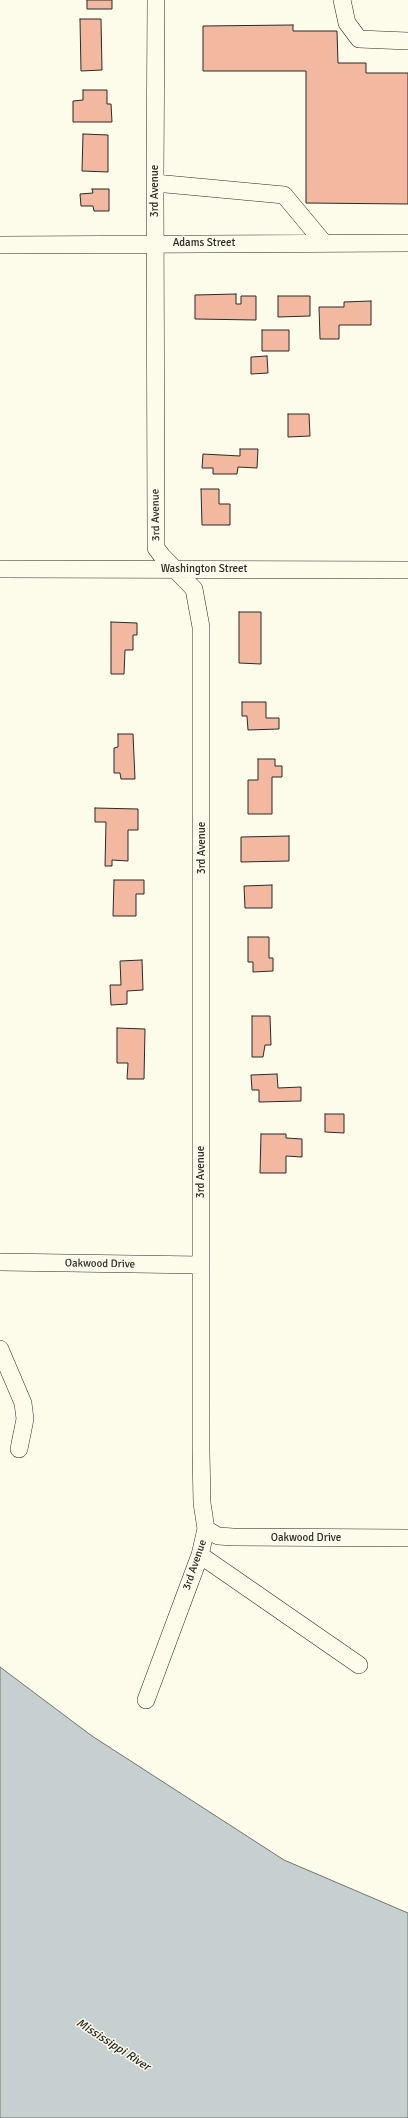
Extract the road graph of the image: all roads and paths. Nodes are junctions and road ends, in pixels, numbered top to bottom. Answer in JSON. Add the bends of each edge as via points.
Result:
{"nodes":[{"id":1,"x":156,"y":0,"type":"edge"},
{"id":2,"x":342,"y":0,"type":"edge"},
{"id":3,"x":408,"y":41,"type":"edge"},
{"id":4,"x":154,"y":183,"type":"junction"},
{"id":5,"x":155,"y":243,"type":"junction"},
{"id":6,"x":324,"y":243,"type":"junction"},
{"id":7,"x":408,"y":243,"type":"edge"},
{"id":8,"x":0,"y":245,"type":"edge"},
{"id":9,"x":0,"y":569,"type":"edge"},
{"id":10,"x":174,"y":569,"type":"junction"},
{"id":11,"x":408,"y":570,"type":"edge"},
{"id":12,"x":0,"y":1262,"type":"edge"},
{"id":13,"x":201,"y":1265,"type":"junction"},
{"id":14,"x":0,"y":1349,"type":"edge"},
{"id":15,"x":19,"y":1449,"type":"dead end"},
{"id":16,"x":206,"y":1529,"type":"junction"},
{"id":17,"x":408,"y":1538,"type":"edge"},
{"id":18,"x":200,"y":1555,"type":"junction"},
{"id":19,"x":359,"y":1665,"type":"dead end"},
{"id":20,"x":146,"y":1700,"type":"dead end"}],
"edges":[{"from":1,"to":4,"type":"street","name":"3rd Avenue"},
{"from":2,"to":3,"type":"street","via":[[347,23],[359,39]]},
{"from":4,"to":5,"type":"street","name":"3rd Avenue"},
{"from":4,"to":6,"type":"street","via":[[284,195]]},
{"from":5,"to":6,"type":"street","name":"Adams Street"},
{"from":5,"to":8,"type":"street","name":"Adams Street"},
{"from":5,"to":10,"type":"street","name":"3rd Avenue","via":[[156,548]]},
{"from":6,"to":7,"type":"street","name":"Adams Street"},
{"from":9,"to":10,"type":"street","name":"Washington Street"},
{"from":10,"to":11,"type":"street","name":"Washington Street"},
{"from":10,"to":13,"type":"street","name":"3rd Avenue","via":[[194,589],[201,627]]},
{"from":12,"to":13,"type":"street","name":"Oakwood Drive"},
{"from":13,"to":16,"type":"street","name":"3rd Avenue","via":[[202,1503]]},
{"from":14,"to":15,"type":"street","via":[[23,1403],[25,1419]]},
{"from":16,"to":17,"type":"street","name":"Oakwood Drive","via":[[218,1536],[233,1537]]},
{"from":16,"to":18,"type":"street","name":"3rd Avenue"},
{"from":18,"to":19,"type":"street"},
{"from":18,"to":20,"type":"street","name":"3rd Avenue"}]}
